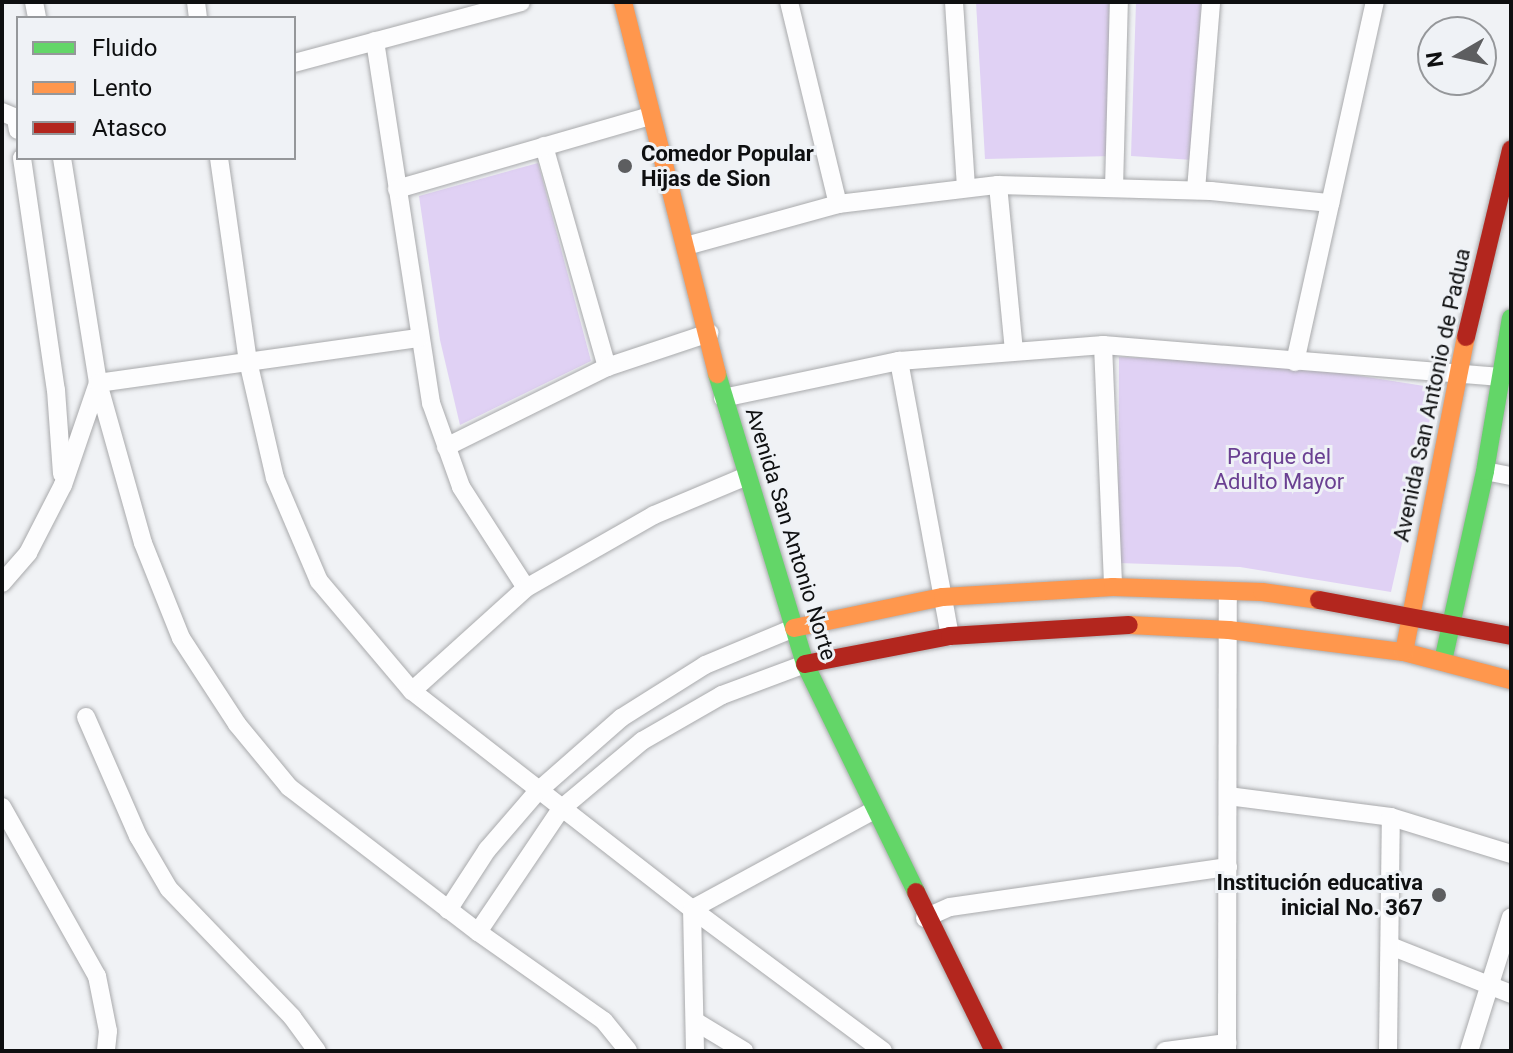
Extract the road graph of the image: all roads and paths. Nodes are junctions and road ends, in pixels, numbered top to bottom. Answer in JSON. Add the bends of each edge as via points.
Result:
{"nodes":[{"id":1,"x":521,"y":2,"type":"edge"},
{"id":2,"x":623,"y":2,"type":"edge"},
{"id":3,"x":789,"y":2,"type":"edge"},
{"id":4,"x":954,"y":2,"type":"edge"},
{"id":5,"x":1119,"y":2,"type":"edge"},
{"id":6,"x":1211,"y":2,"type":"edge"},
{"id":7,"x":1375,"y":2,"type":"edge"},
{"id":8,"x":375,"y":41,"type":"junction"},
{"id":9,"x":296,"y":62,"type":"edge"},
{"id":10,"x":650,"y":116,"type":"junction"},
{"id":11,"x":544,"y":146,"type":"junction"},
{"id":12,"x":1511,"y":149,"type":"edge"},
{"id":13,"x":22,"y":160,"type":"edge"},
{"id":14,"x":62,"y":160,"type":"edge"},
{"id":15,"x":219,"y":160,"type":"edge"},
{"id":16,"x":998,"y":185,"type":"junction"},
{"id":17,"x":966,"y":188,"type":"junction"},
{"id":18,"x":1114,"y":188,"type":"junction"},
{"id":19,"x":397,"y":189,"type":"junction"},
{"id":20,"x":1196,"y":190,"type":"junction"},
{"id":21,"x":1330,"y":203,"type":"junction"},
{"id":22,"x":838,"y":204,"type":"junction"},
{"id":23,"x":686,"y":246,"type":"junction"},
{"id":24,"x":1511,"y":318,"type":"edge"},
{"id":25,"x":709,"y":333,"type":"junction"},
{"id":26,"x":420,"y":338,"type":"junction"},
{"id":27,"x":1103,"y":345,"type":"junction"},
{"id":28,"x":1014,"y":351,"type":"junction"},
{"id":29,"x":248,"y":361,"type":"junction"},
{"id":30,"x":899,"y":361,"type":"junction"},
{"id":31,"x":1295,"y":362,"type":"junction"},
{"id":32,"x":607,"y":367,"type":"junction"},
{"id":33,"x":1458,"y":371,"type":"junction"},
{"id":34,"x":1498,"y":377,"type":"junction"},
{"id":35,"x":98,"y":383,"type":"junction"},
{"id":36,"x":723,"y":398,"type":"junction"},
{"id":37,"x":446,"y":447,"type":"junction"},
{"id":38,"x":1485,"y":471,"type":"junction"},
{"id":39,"x":747,"y":476,"type":"junction"},
{"id":40,"x":1511,"y":476,"type":"edge"},
{"id":41,"x":63,"y":485,"type":"junction"},
{"id":42,"x":2,"y":583,"type":"edge"},
{"id":43,"x":1113,"y":587,"type":"junction"},
{"id":44,"x":526,"y":588,"type":"junction"},
{"id":45,"x":1228,"y":591,"type":"junction"},
{"id":46,"x":943,"y":597,"type":"junction"},
{"id":47,"x":1413,"y":614,"type":"junction"},
{"id":48,"x":1451,"y":623,"type":"junction"},
{"id":49,"x":794,"y":628,"type":"junction"},
{"id":50,"x":1229,"y":630,"type":"junction"},
{"id":51,"x":950,"y":636,"type":"junction"},
{"id":52,"x":1511,"y":636,"type":"edge"},
{"id":53,"x":1404,"y":652,"type":"junction"},
{"id":54,"x":1443,"y":661,"type":"junction"},
{"id":55,"x":805,"y":664,"type":"junction"},
{"id":56,"x":1511,"y":680,"type":"edge"},
{"id":57,"x":412,"y":691,"type":"junction"},
{"id":58,"x":86,"y":717,"type":"dead end"},
{"id":59,"x":538,"y":791,"type":"junction"},
{"id":60,"x":1228,"y":796,"type":"junction"},
{"id":61,"x":2,"y":807,"type":"edge"},
{"id":62,"x":561,"y":809,"type":"junction"},
{"id":63,"x":874,"y":810,"type":"junction"},
{"id":64,"x":1391,"y":817,"type":"junction"},
{"id":65,"x":1511,"y":854,"type":"edge"},
{"id":66,"x":1228,"y":867,"type":"junction"},
{"id":67,"x":692,"y":909,"type":"junction"},
{"id":68,"x":448,"y":910,"type":"junction"},
{"id":69,"x":1511,"y":917,"type":"edge"},
{"id":70,"x":925,"y":918,"type":"junction"},
{"id":71,"x":478,"y":932,"type":"junction"},
{"id":72,"x":1393,"y":947,"type":"junction"},
{"id":73,"x":1492,"y":986,"type":"junction"},
{"id":74,"x":1511,"y":994,"type":"edge"},
{"id":75,"x":698,"y":1023,"type":"junction"},
{"id":76,"x":1227,"y":1047,"type":"edge"},
{"id":77,"x":106,"y":1051,"type":"edge"},
{"id":78,"x":317,"y":1051,"type":"edge"},
{"id":79,"x":628,"y":1051,"type":"edge"},
{"id":80,"x":695,"y":1051,"type":"edge"},
{"id":81,"x":744,"y":1051,"type":"edge"},
{"id":82,"x":883,"y":1051,"type":"edge"},
{"id":83,"x":994,"y":1051,"type":"edge"},
{"id":84,"x":1165,"y":1051,"type":"edge"},
{"id":85,"x":1388,"y":1051,"type":"edge"},
{"id":86,"x":1469,"y":1051,"type":"edge"}],
"edges":[{"from":1,"to":8,"type":"street"},
{"from":2,"to":10,"type":"street","name":"Avenida San Antonio Norte"},
{"from":3,"to":22,"type":"street"},
{"from":4,"to":17,"type":"street"},
{"from":5,"to":18,"type":"street"},
{"from":6,"to":20,"type":"street"},
{"from":7,"to":21,"type":"street"},
{"from":8,"to":9,"type":"street"},
{"from":8,"to":19,"type":"street"},
{"from":10,"to":11,"type":"street"},
{"from":10,"to":23,"type":"street","name":"Avenida San Antonio Norte"},
{"from":11,"to":19,"type":"street"},
{"from":11,"to":32,"type":"street"},
{"from":12,"to":33,"type":"street","name":"Avenida San Antonio de Padua"},
{"from":13,"to":41,"type":"street","via":[[56,390]]},
{"from":14,"to":35,"type":"street"},
{"from":15,"to":29,"type":"street"},
{"from":16,"to":17,"type":"street"},
{"from":16,"to":18,"type":"street"},
{"from":16,"to":28,"type":"street"},
{"from":17,"to":22,"type":"street"},
{"from":18,"to":20,"type":"street"},
{"from":19,"to":26,"type":"street"},
{"from":20,"to":21,"type":"street"},
{"from":21,"to":31,"type":"street"},
{"from":22,"to":23,"type":"street"},
{"from":23,"to":25,"type":"street","name":"Avenida San Antonio Norte"},
{"from":24,"to":34,"type":"street"},
{"from":25,"to":32,"type":"street"},
{"from":25,"to":36,"type":"street","name":"Avenida San Antonio Norte"},
{"from":26,"to":29,"type":"street"},
{"from":26,"to":37,"type":"street","via":[[431,403]]},
{"from":27,"to":28,"type":"street"},
{"from":27,"to":31,"type":"street"},
{"from":27,"to":43,"type":"street"},
{"from":28,"to":30,"type":"street"},
{"from":29,"to":35,"type":"street"},
{"from":29,"to":57,"type":"street","via":[[275,478],[319,581]]},
{"from":30,"to":36,"type":"street"},
{"from":30,"to":46,"type":"street"},
{"from":31,"to":33,"type":"street"},
{"from":32,"to":37,"type":"street"},
{"from":33,"to":34,"type":"street"},
{"from":33,"to":47,"type":"street","name":"Avenida San Antonio de Padua"},
{"from":34,"to":38,"type":"street"},
{"from":35,"to":41,"type":"street"},
{"from":35,"to":68,"type":"street","via":[[143,543],[181,638],[237,724],[289,787]]},
{"from":36,"to":39,"type":"street","name":"Avenida San Antonio Norte"},
{"from":37,"to":44,"type":"street","via":[[461,487]]},
{"from":38,"to":40,"type":"street"},
{"from":38,"to":48,"type":"street"},
{"from":39,"to":44,"type":"street","via":[[654,515]]},
{"from":39,"to":49,"type":"street","name":"Avenida San Antonio Norte"},
{"from":41,"to":42,"type":"street","via":[[28,553]]},
{"from":43,"to":45,"type":"street"},
{"from":43,"to":46,"type":"street"},
{"from":44,"to":57,"type":"street"},
{"from":45,"to":47,"type":"street"},
{"from":45,"to":50,"type":"street"},
{"from":46,"to":49,"type":"street"},
{"from":46,"to":51,"type":"street"},
{"from":47,"to":48,"type":"street"},
{"from":47,"to":53,"type":"street","name":"Avenida San Antonio de Padua"},
{"from":48,"to":52,"type":"street"},
{"from":48,"to":54,"type":"street"},
{"from":49,"to":55,"type":"street","name":"Avenida San Antonio Norte"},
{"from":49,"to":59,"type":"street","via":[[705,665],[633,710]]},
{"from":50,"to":51,"type":"street","via":[[1116,624]]},
{"from":50,"to":53,"type":"street"},
{"from":50,"to":60,"type":"street"},
{"from":51,"to":55,"type":"street"},
{"from":53,"to":54,"type":"street"},
{"from":54,"to":56,"type":"street"},
{"from":55,"to":62,"type":"street","via":[[722,695],[642,741]]},
{"from":55,"to":63,"type":"street","name":"Avenida San Antonio Norte"},
{"from":57,"to":59,"type":"street"},
{"from":58,"to":78,"type":"street","via":[[138,836],[169,889],[292,1017]]},
{"from":59,"to":62,"type":"street"},
{"from":59,"to":68,"type":"street","via":[[487,850]]},
{"from":60,"to":64,"type":"street"},
{"from":60,"to":66,"type":"street"},
{"from":61,"to":77,"type":"street","via":[[97,976],[108,1031]]},
{"from":62,"to":67,"type":"street"},
{"from":62,"to":71,"type":"street"},
{"from":63,"to":67,"type":"street"},
{"from":63,"to":70,"type":"street","name":"Avenida San Antonio Norte"},
{"from":64,"to":65,"type":"street"},
{"from":64,"to":72,"type":"street"},
{"from":66,"to":70,"type":"street","via":[[950,907]]},
{"from":66,"to":76,"type":"street"},
{"from":67,"to":75,"type":"street"},
{"from":67,"to":82,"type":"street"},
{"from":68,"to":71,"type":"street"},
{"from":69,"to":73,"type":"street"},
{"from":70,"to":83,"type":"street","name":"Avenida San Antonio Norte"},
{"from":71,"to":79,"type":"street","via":[[604,1021]]},
{"from":72,"to":73,"type":"street"},
{"from":72,"to":85,"type":"street"},
{"from":73,"to":74,"type":"street"},
{"from":73,"to":86,"type":"street"},
{"from":75,"to":80,"type":"street"},
{"from":75,"to":81,"type":"street"},
{"from":76,"to":84,"type":"street"}]}
